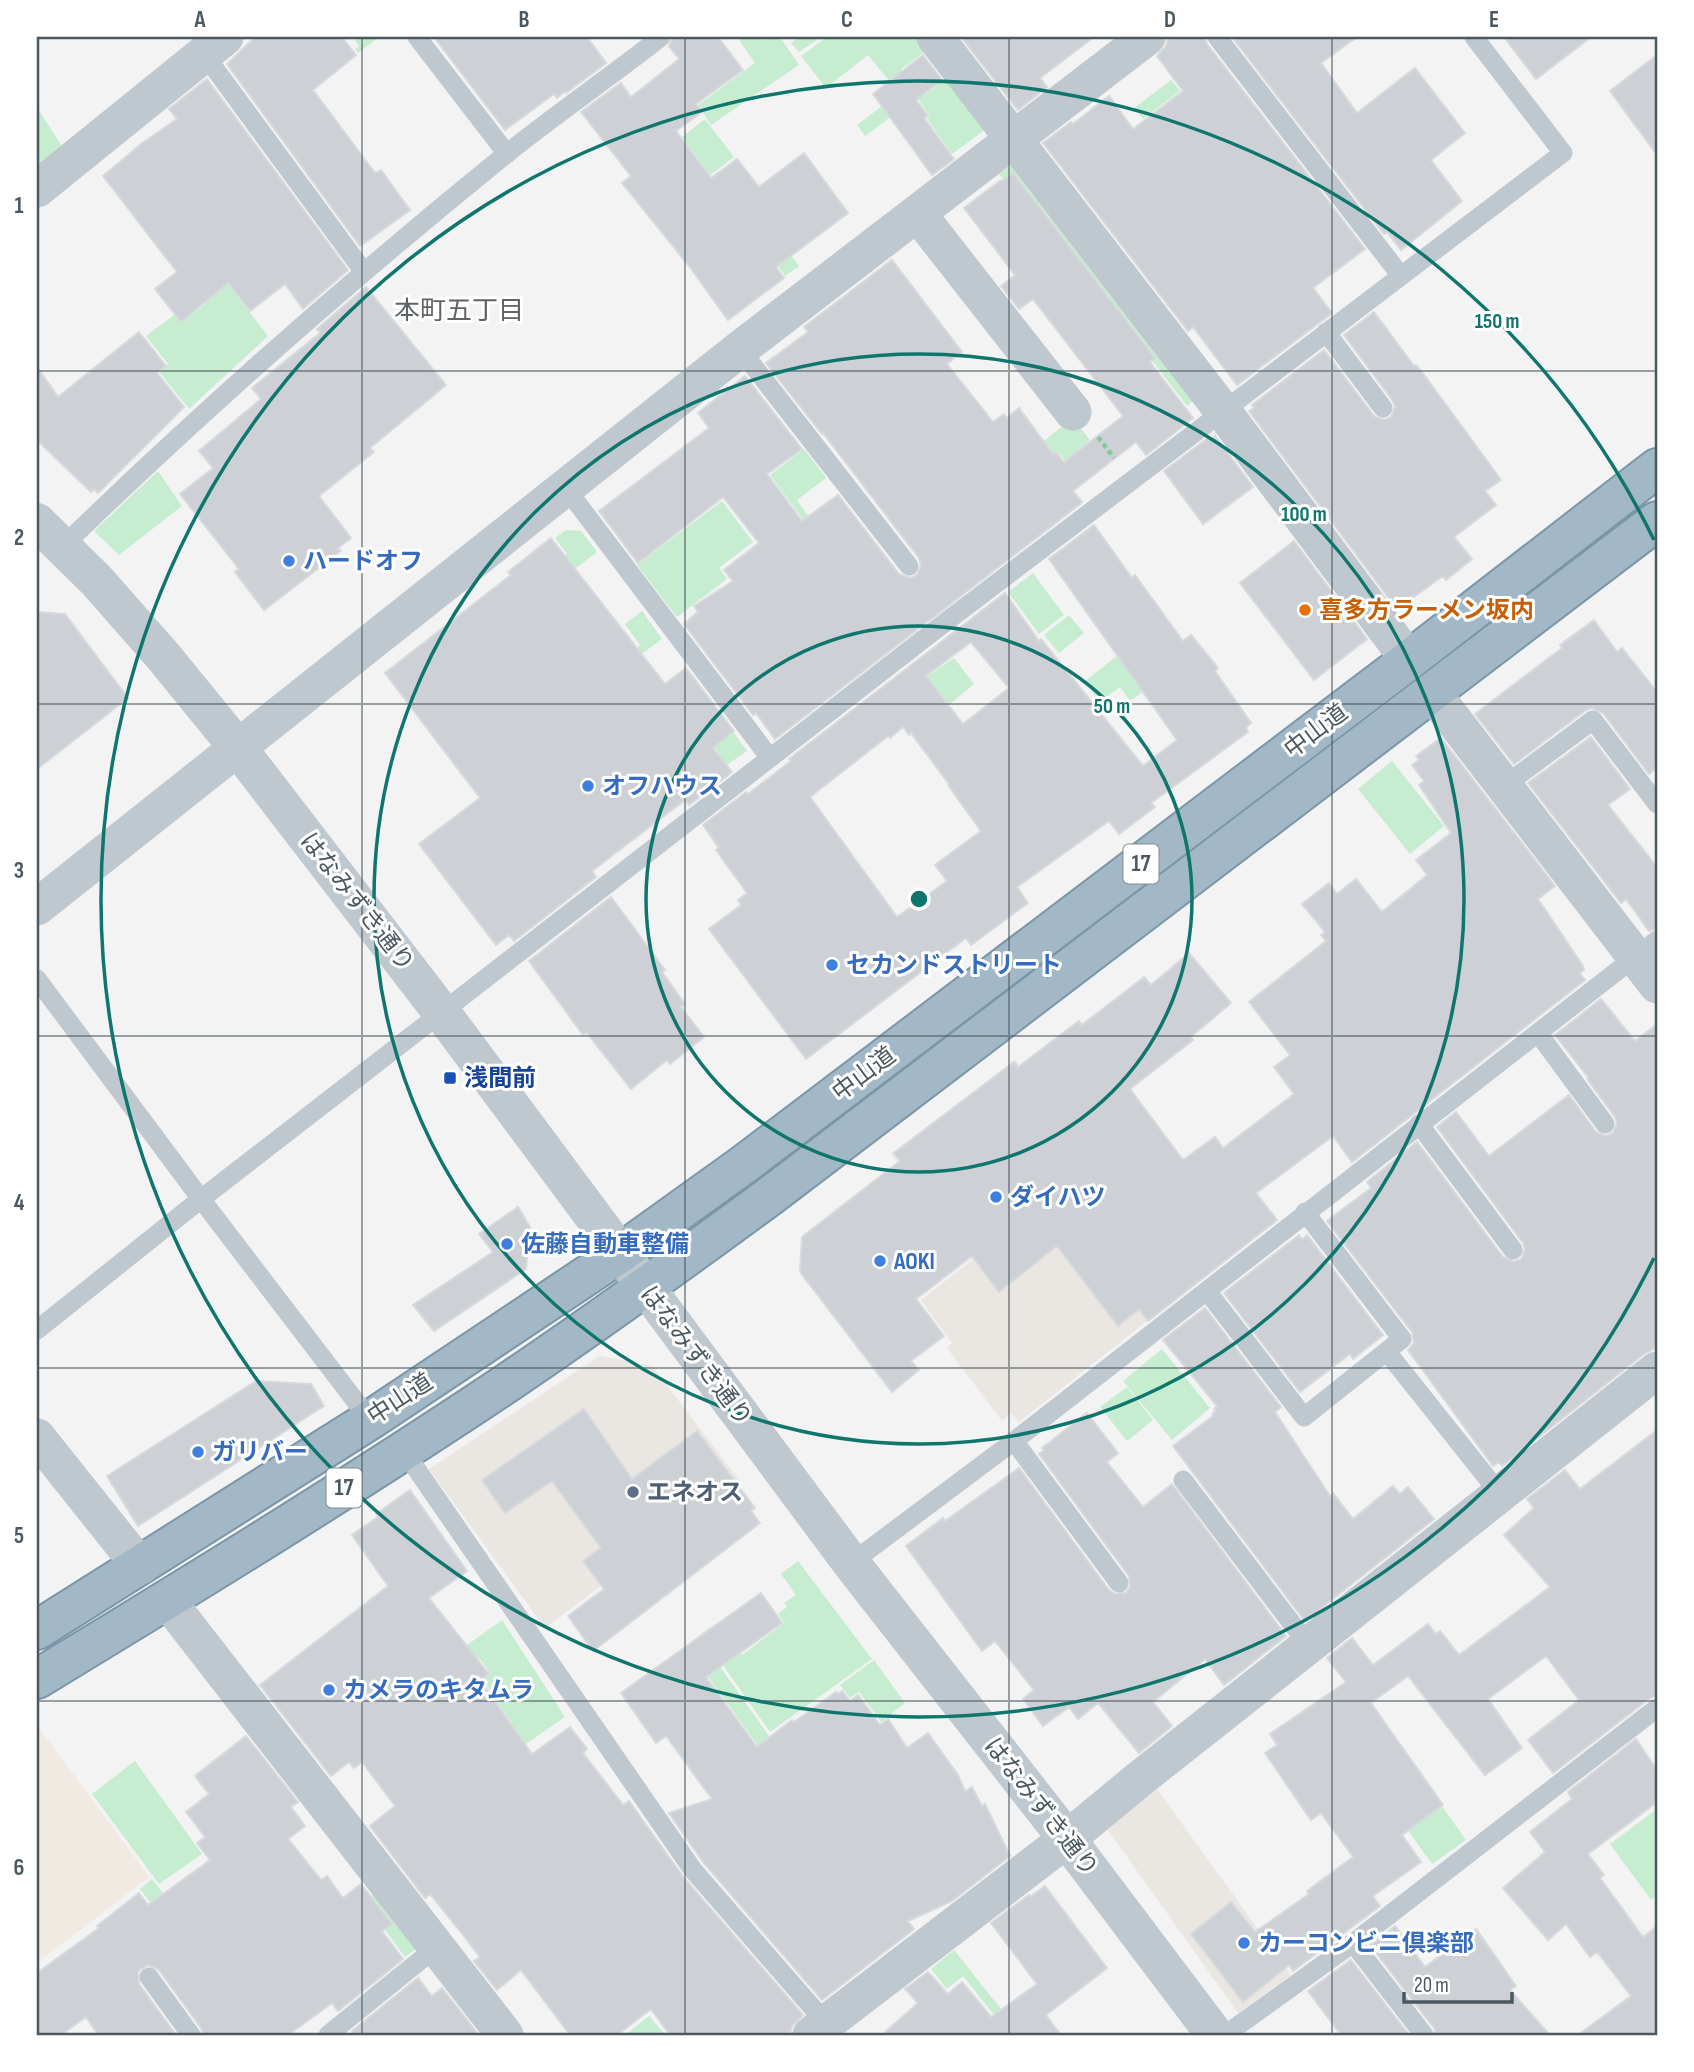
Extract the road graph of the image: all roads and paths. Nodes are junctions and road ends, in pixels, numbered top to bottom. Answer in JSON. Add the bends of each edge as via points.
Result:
{"nodes":[{"id":1,"x":416,"y":37,"type":"edge"},
{"id":2,"x":935,"y":37,"type":"edge"},
{"id":3,"x":1147,"y":37,"type":"edge"},
{"id":4,"x":1217,"y":37,"type":"edge"},
{"id":5,"x":1474,"y":37,"type":"edge"},
{"id":6,"x":650,"y":40,"type":"edge"},
{"id":7,"x":212,"y":44,"type":"edge"},
{"id":8,"x":1012,"y":138,"type":"junction"},
{"id":9,"x":507,"y":154,"type":"junction"},
{"id":10,"x":37,"y":189,"type":"edge"},
{"id":11,"x":918,"y":214,"type":"junction"},
{"id":12,"x":364,"y":272,"type":"junction"},
{"id":13,"x":1401,"y":276,"type":"junction"},
{"id":14,"x":1326,"y":332,"type":"junction"},
{"id":15,"x":740,"y":349,"type":"junction"},
{"id":16,"x":1383,"y":408,"type":"dead end"},
{"id":17,"x":1222,"y":410,"type":"junction"},
{"id":18,"x":1073,"y":412,"type":"joint"},
{"id":19,"x":1657,"y":468,"type":"edge"},
{"id":20,"x":1131,"y":480,"type":"junction"},
{"id":21,"x":565,"y":486,"type":"junction"},
{"id":22,"x":1657,"y":521,"type":"edge"},
{"id":23,"x":49,"y":535,"type":"edge"},
{"id":24,"x":909,"y":566,"type":"dead end"},
{"id":25,"x":1409,"y":660,"type":"junction"},
{"id":26,"x":1432,"y":692,"type":"junction"},
{"id":27,"x":238,"y":748,"type":"junction"},
{"id":28,"x":771,"y":758,"type":"junction"},
{"id":29,"x":1504,"y":786,"type":"junction"},
{"id":30,"x":1657,"y":804,"type":"edge"},
{"id":31,"x":37,"y":907,"type":"edge"},
{"id":32,"x":1650,"y":961,"type":"edge"},
{"id":33,"x":37,"y":979,"type":"edge"},
{"id":34,"x":442,"y":1013,"type":"junction"},
{"id":35,"x":1538,"y":1033,"type":"junction"},
{"id":36,"x":1419,"y":1124,"type":"junction"},
{"id":37,"x":1605,"y":1124,"type":"dead end"},
{"id":38,"x":201,"y":1199,"type":"junction"},
{"id":39,"x":1305,"y":1213,"type":"junction"},
{"id":40,"x":1513,"y":1250,"type":"dead end"},
{"id":41,"x":620,"y":1254,"type":"junction"},
{"id":42,"x":645,"y":1288,"type":"junction"},
{"id":43,"x":1207,"y":1291,"type":"junction"},
{"id":44,"x":37,"y":1330,"type":"edge"},
{"id":45,"x":1387,"y":1352,"type":"junction"},
{"id":46,"x":1657,"y":1370,"type":"edge"},
{"id":47,"x":370,"y":1420,"type":"junction"},
{"id":48,"x":37,"y":1437,"type":"edge"},
{"id":49,"x":1014,"y":1441,"type":"junction"},
{"id":50,"x":404,"y":1451,"type":"junction"},
{"id":51,"x":1183,"y":1480,"type":"dead end"},
{"id":52,"x":1500,"y":1494,"type":"junction"},
{"id":53,"x":851,"y":1563,"type":"junction"},
{"id":54,"x":140,"y":1566,"type":"junction"},
{"id":55,"x":1119,"y":1583,"type":"dead end"},
{"id":56,"x":167,"y":1600,"type":"junction"},
{"id":57,"x":37,"y":1630,"type":"edge"},
{"id":58,"x":1309,"y":1646,"type":"junction"},
{"id":59,"x":37,"y":1679,"type":"edge"},
{"id":60,"x":1657,"y":1708,"type":"edge"},
{"id":61,"x":1067,"y":1839,"type":"junction"},
{"id":62,"x":1353,"y":1943,"type":"junction"},
{"id":63,"x":438,"y":1946,"type":"junction"},
{"id":64,"x":149,"y":1977,"type":"dead end"},
{"id":65,"x":825,"y":2031,"type":"edge"},
{"id":66,"x":191,"y":2035,"type":"edge"},
{"id":67,"x":328,"y":2035,"type":"edge"},
{"id":68,"x":505,"y":2035,"type":"edge"},
{"id":69,"x":1215,"y":2035,"type":"edge"},
{"id":70,"x":1225,"y":2035,"type":"edge"},
{"id":71,"x":1424,"y":2035,"type":"edge"}],
"edges":[{"from":1,"to":9,"type":"lane"},
{"from":2,"to":8,"type":"street"},
{"from":3,"to":8,"type":"street"},
{"from":4,"to":13,"type":"lane"},
{"from":5,"to":13,"type":"lane","via":[[1563,153]]},
{"from":6,"to":9,"type":"lane"},
{"from":7,"to":10,"type":"street"},
{"from":7,"to":12,"type":"lane"},
{"from":8,"to":11,"type":"street"},
{"from":8,"to":17,"type":"street"},
{"from":9,"to":12,"type":"lane"},
{"from":11,"to":15,"type":"street"},
{"from":11,"to":18,"type":"street"},
{"from":12,"to":23,"type":"lane","via":[[211,406]]},
{"from":13,"to":14,"type":"lane"},
{"from":14,"to":16,"type":"lane"},
{"from":14,"to":17,"type":"lane"},
{"from":15,"to":21,"type":"street"},
{"from":15,"to":24,"type":"lane"},
{"from":17,"to":20,"type":"lane"},
{"from":17,"to":25,"type":"street"},
{"from":18,"to":20,"type":"path"},
{"from":19,"to":25,"type":"highway","name":"中山道","number":"17"},
{"from":20,"to":28,"type":"lane"},
{"from":21,"to":27,"type":"street"},
{"from":21,"to":28,"type":"lane"},
{"from":22,"to":26,"type":"highway","name":"中山道","number":"17"},
{"from":23,"to":27,"type":"street","name":"はなみずき通り","via":[[96,580]]},
{"from":25,"to":41,"type":"highway","name":"中山道","number":"17"},
{"from":26,"to":29,"type":"street"},
{"from":26,"to":42,"type":"highway","name":"中山道","number":"17"},
{"from":27,"to":31,"type":"street"},
{"from":27,"to":34,"type":"street","name":"はなみずき通り"},
{"from":28,"to":34,"type":"lane"},
{"from":29,"to":30,"type":"lane","via":[[1593,720]]},
{"from":29,"to":32,"type":"street"},
{"from":32,"to":35,"type":"lane"},
{"from":33,"to":38,"type":"lane"},
{"from":34,"to":38,"type":"lane"},
{"from":34,"to":41,"type":"street","name":"はなみずき通り"},
{"from":35,"to":36,"type":"lane"},
{"from":35,"to":37,"type":"lane"},
{"from":36,"to":39,"type":"lane"},
{"from":36,"to":40,"type":"lane"},
{"from":38,"to":44,"type":"lane"},
{"from":38,"to":47,"type":"lane"},
{"from":39,"to":43,"type":"lane"},
{"from":39,"to":45,"type":"lane","via":[[1402,1339]]},
{"from":41,"to":42,"type":"street","name":"はなみずき通り"},
{"from":41,"to":47,"type":"highway","name":"中山道","number":"17"},
{"from":42,"to":50,"type":"highway","name":"中山道","number":"17"},
{"from":42,"to":53,"type":"street","name":"はなみずき通り"},
{"from":43,"to":45,"type":"lane","via":[[1304,1418]]},
{"from":43,"to":49,"type":"lane"},
{"from":45,"to":52,"type":"lane"},
{"from":46,"to":52,"type":"street"},
{"from":47,"to":54,"type":"highway","name":"中山道","number":"17"},
{"from":48,"to":54,"type":"street"},
{"from":49,"to":53,"type":"lane"},
{"from":49,"to":55,"type":"lane"},
{"from":50,"to":56,"type":"highway","name":"中山道","number":"17"},
{"from":50,"to":65,"type":"lane","via":[[693,1870]]},
{"from":51,"to":58,"type":"lane"},
{"from":52,"to":58,"type":"street"},
{"from":53,"to":61,"type":"street","name":"はなみずき通り"},
{"from":54,"to":57,"type":"highway","name":"中山道","number":"17"},
{"from":56,"to":59,"type":"highway","name":"中山道","number":"17"},
{"from":56,"to":63,"type":"street"},
{"from":58,"to":61,"type":"street"},
{"from":60,"to":62,"type":"lane"},
{"from":61,"to":65,"type":"street"},
{"from":61,"to":69,"type":"street","name":"はなみずき通り"},
{"from":62,"to":70,"type":"lane"},
{"from":62,"to":71,"type":"lane"},
{"from":63,"to":67,"type":"lane"},
{"from":63,"to":68,"type":"street"},
{"from":64,"to":66,"type":"lane"}]}
